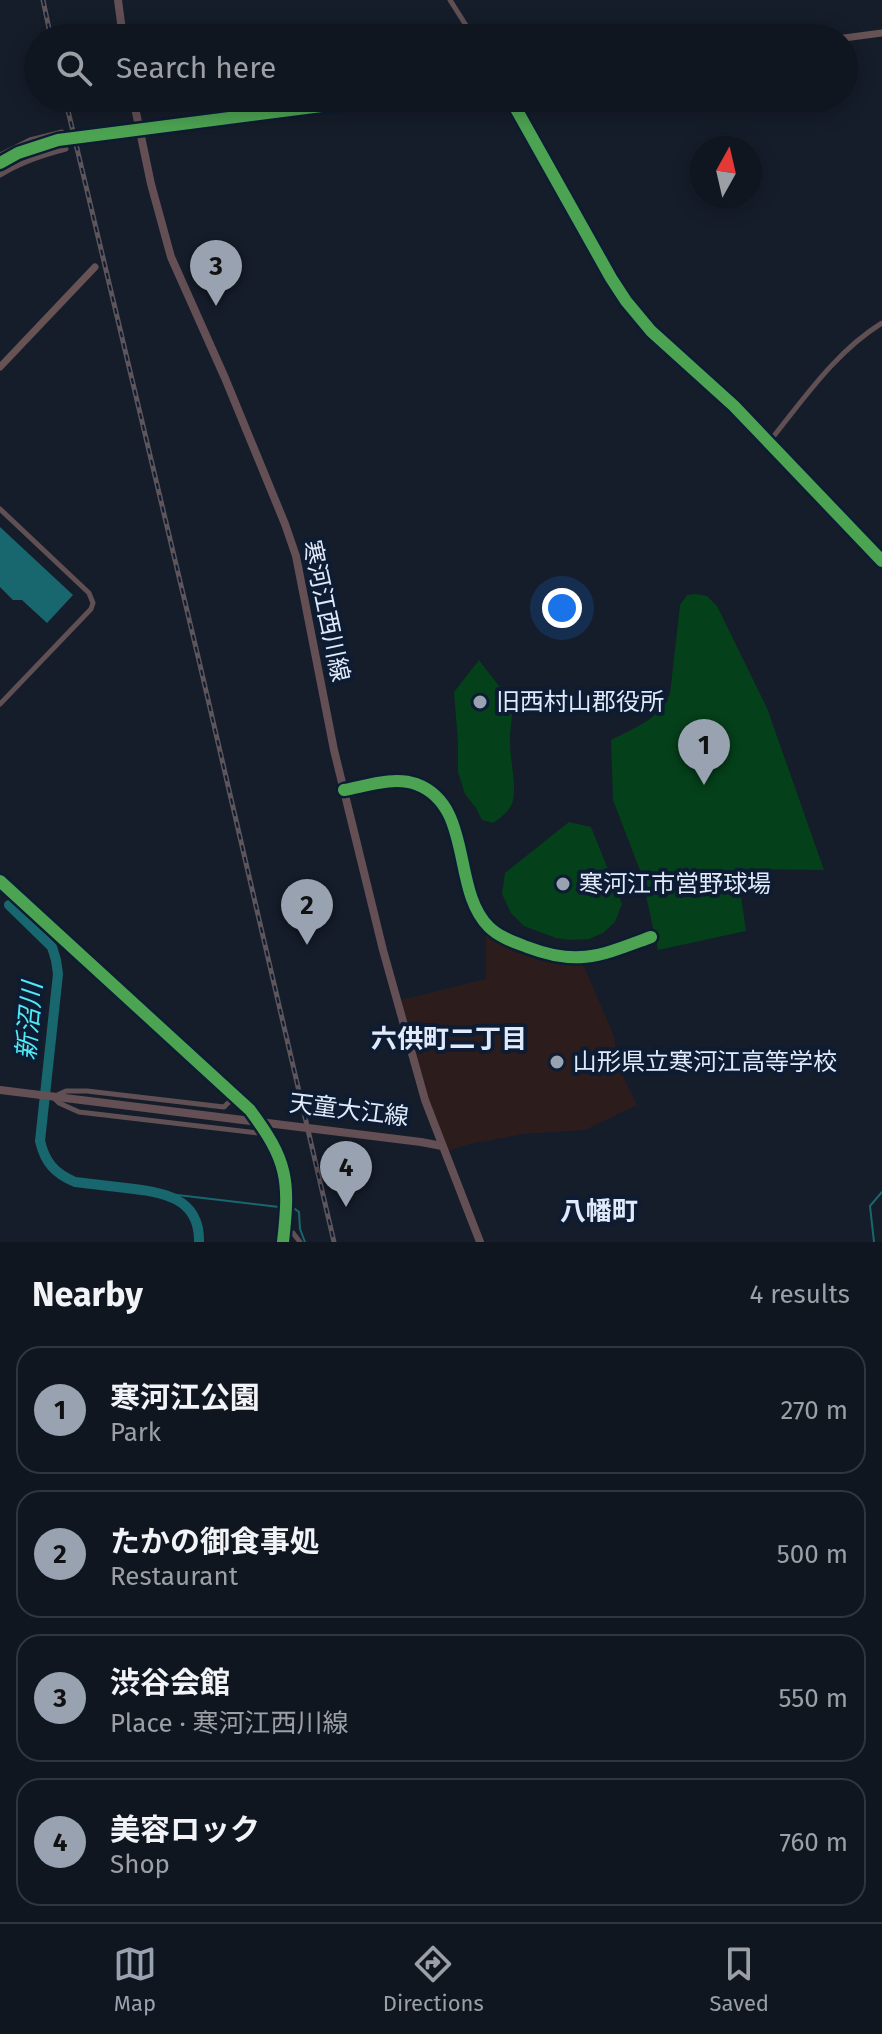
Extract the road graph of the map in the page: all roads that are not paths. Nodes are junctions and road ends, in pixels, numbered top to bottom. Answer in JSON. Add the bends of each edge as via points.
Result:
{"nodes":[{"id":1,"x":118,"y":0,"type":"edge"},
{"id":2,"x":450,"y":0,"type":"edge"},
{"id":3,"x":121,"y":24,"type":"edge"},
{"id":4,"x":465,"y":24,"type":"edge"},
{"id":5,"x":882,"y":33,"type":"edge"},
{"id":6,"x":858,"y":36,"type":"edge"},
{"id":7,"x":135,"y":112,"type":"edge"},
{"id":8,"x":282,"y":112,"type":"edge"},
{"id":9,"x":518,"y":112,"type":"edge"},
{"id":10,"x":138,"y":129,"type":"junction"},
{"id":11,"x":62,"y":132,"type":"dead end"},
{"id":12,"x":66,"y":149,"type":"dead end"},
{"id":13,"x":0,"y":155,"type":"edge"},
{"id":14,"x":0,"y":163,"type":"edge"},
{"id":15,"x":0,"y":175,"type":"edge"},
{"id":16,"x":95,"y":267,"type":"dead end"},
{"id":17,"x":882,"y":323,"type":"edge"},
{"id":18,"x":0,"y":367,"type":"edge"},
{"id":19,"x":769,"y":442,"type":"junction"},
{"id":20,"x":0,"y":509,"type":"edge"},
{"id":21,"x":882,"y":561,"type":"edge"},
{"id":22,"x":0,"y":704,"type":"edge"},
{"id":23,"x":344,"y":790,"type":"junction"},
{"id":24,"x":0,"y":881,"type":"edge"},
{"id":25,"x":651,"y":937,"type":"dead end"},
{"id":26,"x":0,"y":1090,"type":"edge"},
{"id":27,"x":47,"y":1096,"type":"junction"},
{"id":28,"x":235,"y":1096,"type":"junction"},
{"id":29,"x":268,"y":1134,"type":"junction"},
{"id":30,"x":442,"y":1146,"type":"junction"},
{"id":31,"x":284,"y":1232,"type":"junction"},
{"id":32,"x":283,"y":1242,"type":"edge"},
{"id":33,"x":300,"y":1242,"type":"edge"},
{"id":34,"x":480,"y":1242,"type":"edge"}],
"edges":[{"from":1,"to":3,"type":"main road"},
{"from":2,"to":4,"type":"street"},
{"from":5,"to":6,"type":"street"},
{"from":7,"to":10,"type":"main road","name":"寒河江西川線"},
{"from":8,"to":10,"type":"street"},
{"from":9,"to":19,"type":"street","via":[[626,301]]},
{"from":10,"to":14,"type":"street","bridge":true,"via":[[58,140]]},
{"from":10,"to":23,"type":"main road","name":"寒河江西川線","via":[[171,257],[296,556]]},
{"from":11,"to":13,"type":"street"},
{"from":12,"to":15,"type":"street"},
{"from":16,"to":18,"type":"street"},
{"from":17,"to":19,"type":"street","via":[[831,366]]},
{"from":19,"to":21,"type":"street"},
{"from":20,"to":22,"type":"street","via":[[89,593],[93,603]]},
{"from":23,"to":25,"type":"street","via":[[404,781],[431,792],[451,820],[476,908],[501,936],[570,959]]},
{"from":23,"to":30,"type":"main road","name":"寒河江西川線","via":[[397,1001]]},
{"from":24,"to":28,"type":"street"},
{"from":26,"to":27,"type":"main road","name":"天童大江線"},
{"from":27,"to":28,"type":"street","via":[[87,1091],[224,1107]]},
{"from":27,"to":29,"type":"street","via":[[79,1112]]},
{"from":27,"to":30,"type":"main road","name":"天童大江線","bridge":true},
{"from":28,"to":29,"type":"street"},
{"from":29,"to":31,"type":"street","via":[[285,1173]]},
{"from":30,"to":34,"type":"main road"},
{"from":31,"to":32,"type":"street"},
{"from":31,"to":33,"type":"street"}]}
